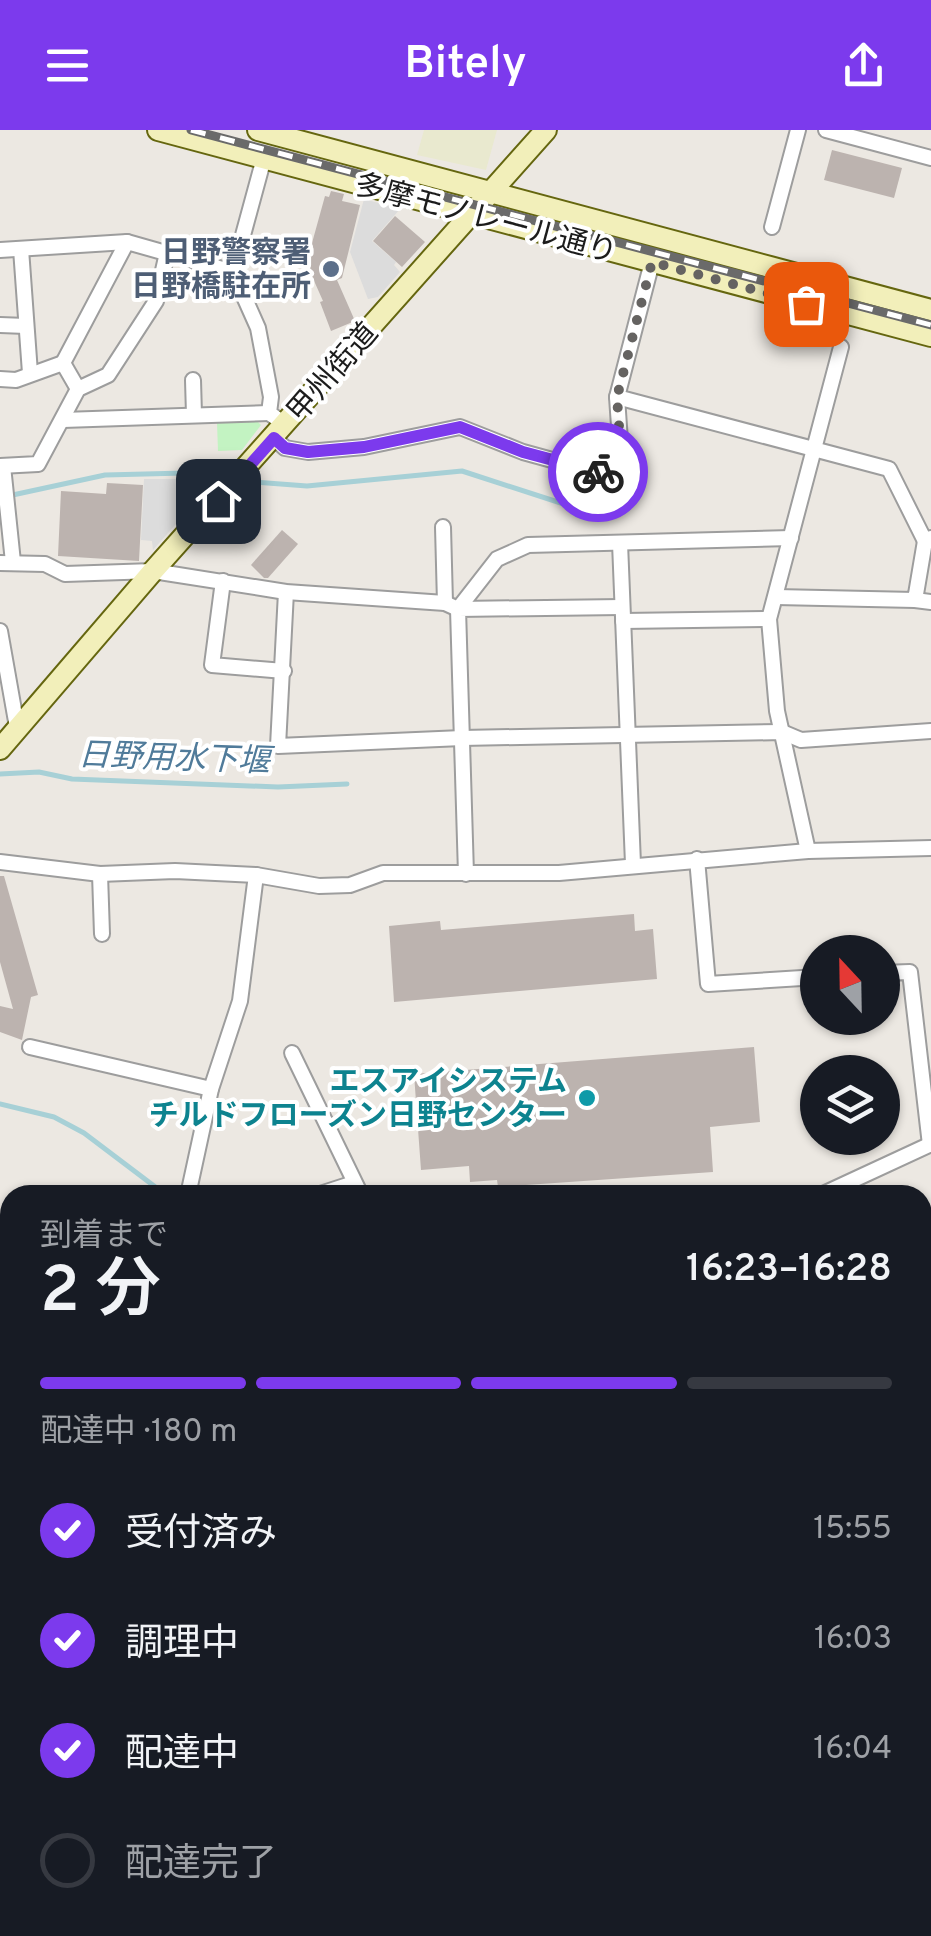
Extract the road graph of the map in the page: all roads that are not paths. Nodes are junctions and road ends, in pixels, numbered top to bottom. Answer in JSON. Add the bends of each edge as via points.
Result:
{"nodes":[{"id":1,"x":158,"y":130,"type":"edge"},
{"id":2,"x":546,"y":130,"type":"edge"},
{"id":3,"x":798,"y":130,"type":"edge"},
{"id":4,"x":826,"y":130,"type":"edge"},
{"id":5,"x":266,"y":131,"type":"edge"},
{"id":6,"x":264,"y":158,"type":"junction"},
{"id":7,"x":931,"y":158,"type":"edge"},
{"id":8,"x":492,"y":192,"type":"junction"},
{"id":9,"x":472,"y":214,"type":"junction"},
{"id":10,"x":772,"y":227,"type":"dead end"},
{"id":11,"x":127,"y":242,"type":"junction"},
{"id":12,"x":21,"y":249,"type":"junction"},
{"id":13,"x":0,"y":250,"type":"edge"},
{"id":14,"x":167,"y":253,"type":"junction"},
{"id":15,"x":652,"y":262,"type":"junction"},
{"id":16,"x":233,"y":272,"type":"junction"},
{"id":17,"x":931,"y":310,"type":"edge"},
{"id":18,"x":0,"y":325,"type":"edge"},
{"id":19,"x":26,"y":326,"type":"junction"},
{"id":20,"x":931,"y":336,"type":"edge"},
{"id":21,"x":841,"y":347,"type":"dead end"},
{"id":22,"x":64,"y":363,"type":"junction"},
{"id":23,"x":30,"y":372,"type":"junction"},
{"id":24,"x":0,"y":379,"type":"edge"},
{"id":25,"x":193,"y":380,"type":"dead end"},
{"id":26,"x":78,"y":389,"type":"junction"},
{"id":27,"x":617,"y":397,"type":"junction"},
{"id":28,"x":194,"y":416,"type":"junction"},
{"id":29,"x":64,"y":420,"type":"junction"},
{"id":30,"x":276,"y":425,"type":"junction"},
{"id":31,"x":814,"y":449,"type":"junction"},
{"id":32,"x":1,"y":466,"type":"edge"},
{"id":33,"x":443,"y":526,"type":"dead end"},
{"id":34,"x":791,"y":538,"type":"junction"},
{"id":35,"x":928,"y":540,"type":"edge"},
{"id":36,"x":620,"y":543,"type":"junction"},
{"id":37,"x":7,"y":563,"type":"edge"},
{"id":38,"x":153,"y":571,"type":"junction"},
{"id":39,"x":223,"y":581,"type":"junction"},
{"id":40,"x":286,"y":592,"type":"junction"},
{"id":41,"x":776,"y":597,"type":"junction"},
{"id":42,"x":923,"y":601,"type":"edge"},
{"id":43,"x":451,"y":607,"type":"junction"},
{"id":44,"x":622,"y":614,"type":"junction"},
{"id":45,"x":769,"y":619,"type":"junction"},
{"id":46,"x":0,"y":631,"type":"edge"},
{"id":47,"x":284,"y":671,"type":"junction"},
{"id":48,"x":18,"y":727,"type":"junction"},
{"id":49,"x":931,"y":730,"type":"edge"},
{"id":50,"x":782,"y":732,"type":"junction"},
{"id":51,"x":626,"y":735,"type":"junction"},
{"id":52,"x":462,"y":738,"type":"junction"},
{"id":53,"x":0,"y":748,"type":"edge"},
{"id":54,"x":931,"y":848,"type":"edge"},
{"id":55,"x":808,"y":851,"type":"junction"},
{"id":56,"x":697,"y":858,"type":"junction"},
{"id":57,"x":0,"y":862,"type":"edge"},
{"id":58,"x":633,"y":864,"type":"junction"},
{"id":59,"x":100,"y":874,"type":"junction"},
{"id":60,"x":466,"y":874,"type":"junction"},
{"id":61,"x":256,"y":875,"type":"junction"},
{"id":62,"x":102,"y":934,"type":"dead end"},
{"id":63,"x":900,"y":972,"type":"edge"},
{"id":64,"x":800,"y":978,"type":"edge"},
{"id":65,"x":30,"y":1047,"type":"dead end"},
{"id":66,"x":292,"y":1052,"type":"dead end"},
{"id":67,"x":210,"y":1089,"type":"junction"},
{"id":68,"x":930,"y":1144,"type":"edge"},
{"id":69,"x":190,"y":1185,"type":"edge"},
{"id":70,"x":356,"y":1185,"type":"edge"},
{"id":71,"x":842,"y":1185,"type":"edge"}],
"edges":[{"from":1,"to":6,"type":"main road","name":"多摩モノレール通り"},
{"from":2,"to":8,"type":"main road","name":"甲州街道"},
{"from":3,"to":10,"type":"street"},
{"from":4,"to":7,"type":"street"},
{"from":5,"to":8,"type":"main road","name":"多摩モノレール通り"},
{"from":6,"to":9,"type":"main road","name":"多摩モノレール通り"},
{"from":6,"to":16,"type":"street"},
{"from":8,"to":9,"type":"main road","name":"甲州街道"},
{"from":8,"to":17,"type":"main road","name":"多摩モノレール通り"},
{"from":9,"to":15,"type":"main road","name":"多摩モノレール通り"},
{"from":9,"to":30,"type":"main road","name":"甲州街道"},
{"from":11,"to":12,"type":"street"},
{"from":11,"to":14,"type":"street"},
{"from":11,"to":22,"type":"street"},
{"from":12,"to":13,"type":"street"},
{"from":12,"to":19,"type":"street"},
{"from":14,"to":16,"type":"street"},
{"from":14,"to":26,"type":"street","via":[[156,300],[118,360],[108,375]]},
{"from":15,"to":20,"type":"main road","name":"多摩モノレール通り"},
{"from":15,"to":27,"type":"street"},
{"from":16,"to":30,"type":"street","via":[[258,328]]},
{"from":18,"to":19,"type":"street"},
{"from":19,"to":23,"type":"street"},
{"from":21,"to":31,"type":"street"},
{"from":22,"to":23,"type":"street"},
{"from":22,"to":26,"type":"street"},
{"from":23,"to":24,"type":"street"},
{"from":25,"to":28,"type":"street"},
{"from":26,"to":29,"type":"street"},
{"from":27,"to":30,"type":"street","via":[[622,470],[614,477],[460,427],[308,452],[285,448]]},
{"from":27,"to":31,"type":"street"},
{"from":28,"to":29,"type":"street"},
{"from":28,"to":30,"type":"street"},
{"from":29,"to":32,"type":"street","via":[[38,464]]},
{"from":30,"to":38,"type":"main road","name":"甲州街道"},
{"from":31,"to":34,"type":"street"},
{"from":31,"to":35,"type":"street","via":[[890,469]]},
{"from":32,"to":37,"type":"street"},
{"from":33,"to":43,"type":"street"},
{"from":34,"to":36,"type":"street"},
{"from":34,"to":41,"type":"street"},
{"from":35,"to":42,"type":"street"},
{"from":36,"to":43,"type":"street","via":[[528,545],[497,559]]},
{"from":36,"to":44,"type":"street"},
{"from":37,"to":38,"type":"street","via":[[45,564],[66,574]]},
{"from":38,"to":39,"type":"street"},
{"from":38,"to":48,"type":"main road","name":"甲州街道"},
{"from":39,"to":40,"type":"street"},
{"from":39,"to":47,"type":"street","via":[[212,665]]},
{"from":40,"to":43,"type":"street"},
{"from":40,"to":47,"type":"street"},
{"from":41,"to":42,"type":"street"},
{"from":41,"to":45,"type":"street"},
{"from":43,"to":44,"type":"street"},
{"from":43,"to":52,"type":"street"},
{"from":44,"to":45,"type":"street"},
{"from":44,"to":51,"type":"street"},
{"from":45,"to":50,"type":"street"},
{"from":46,"to":48,"type":"street"},
{"from":47,"to":52,"type":"street","via":[[278,746]]},
{"from":48,"to":53,"type":"main road","name":"甲州街道"},
{"from":49,"to":50,"type":"street","via":[[801,740]]},
{"from":50,"to":51,"type":"street"},
{"from":50,"to":55,"type":"street"},
{"from":51,"to":52,"type":"street"},
{"from":51,"to":58,"type":"street"},
{"from":52,"to":60,"type":"street"},
{"from":54,"to":55,"type":"street"},
{"from":55,"to":56,"type":"street"},
{"from":56,"to":58,"type":"street"},
{"from":56,"to":64,"type":"street","via":[[708,984]]},
{"from":57,"to":59,"type":"street"},
{"from":58,"to":60,"type":"street"},
{"from":59,"to":61,"type":"street"},
{"from":59,"to":62,"type":"street"},
{"from":60,"to":61,"type":"street","via":[[383,874],[318,886]]},
{"from":61,"to":67,"type":"street","via":[[240,1001]]},
{"from":63,"to":68,"type":"street","via":[[910,972]]},
{"from":65,"to":67,"type":"street"},
{"from":66,"to":70,"type":"street"},
{"from":67,"to":69,"type":"street"},
{"from":68,"to":71,"type":"street"}]}
